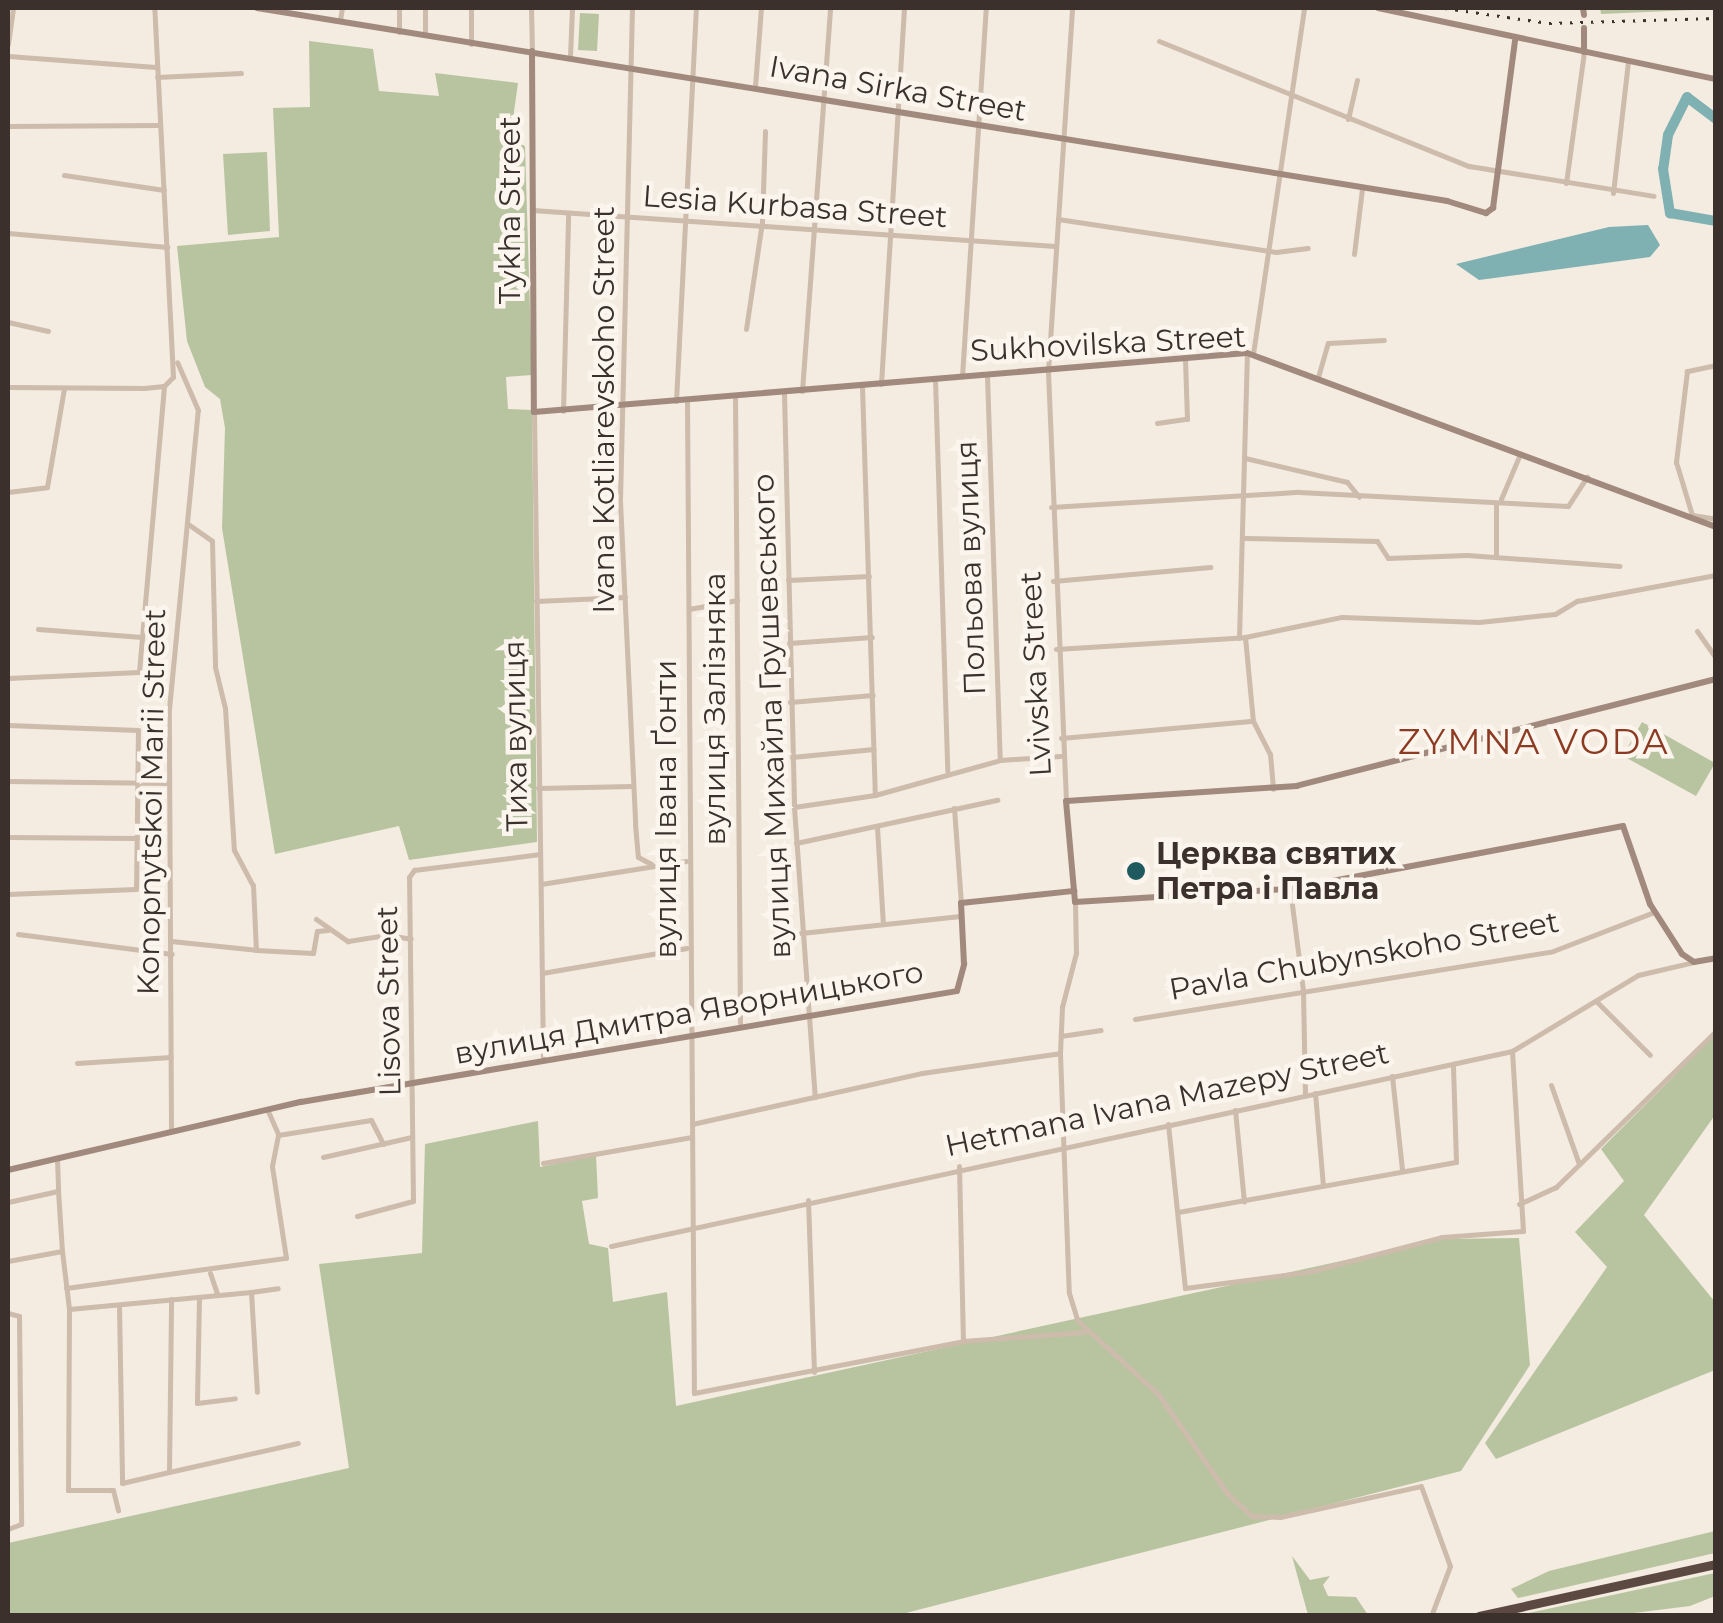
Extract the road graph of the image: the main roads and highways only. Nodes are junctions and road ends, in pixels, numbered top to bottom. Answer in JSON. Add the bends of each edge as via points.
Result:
{"nodes":[{"id":1,"x":1716,"y":1564,"type":"edge"},
{"id":2,"x":1479,"y":1616,"type":"edge"}],
"edges":[{"from":1,"to":2,"type":"highway"}]}
